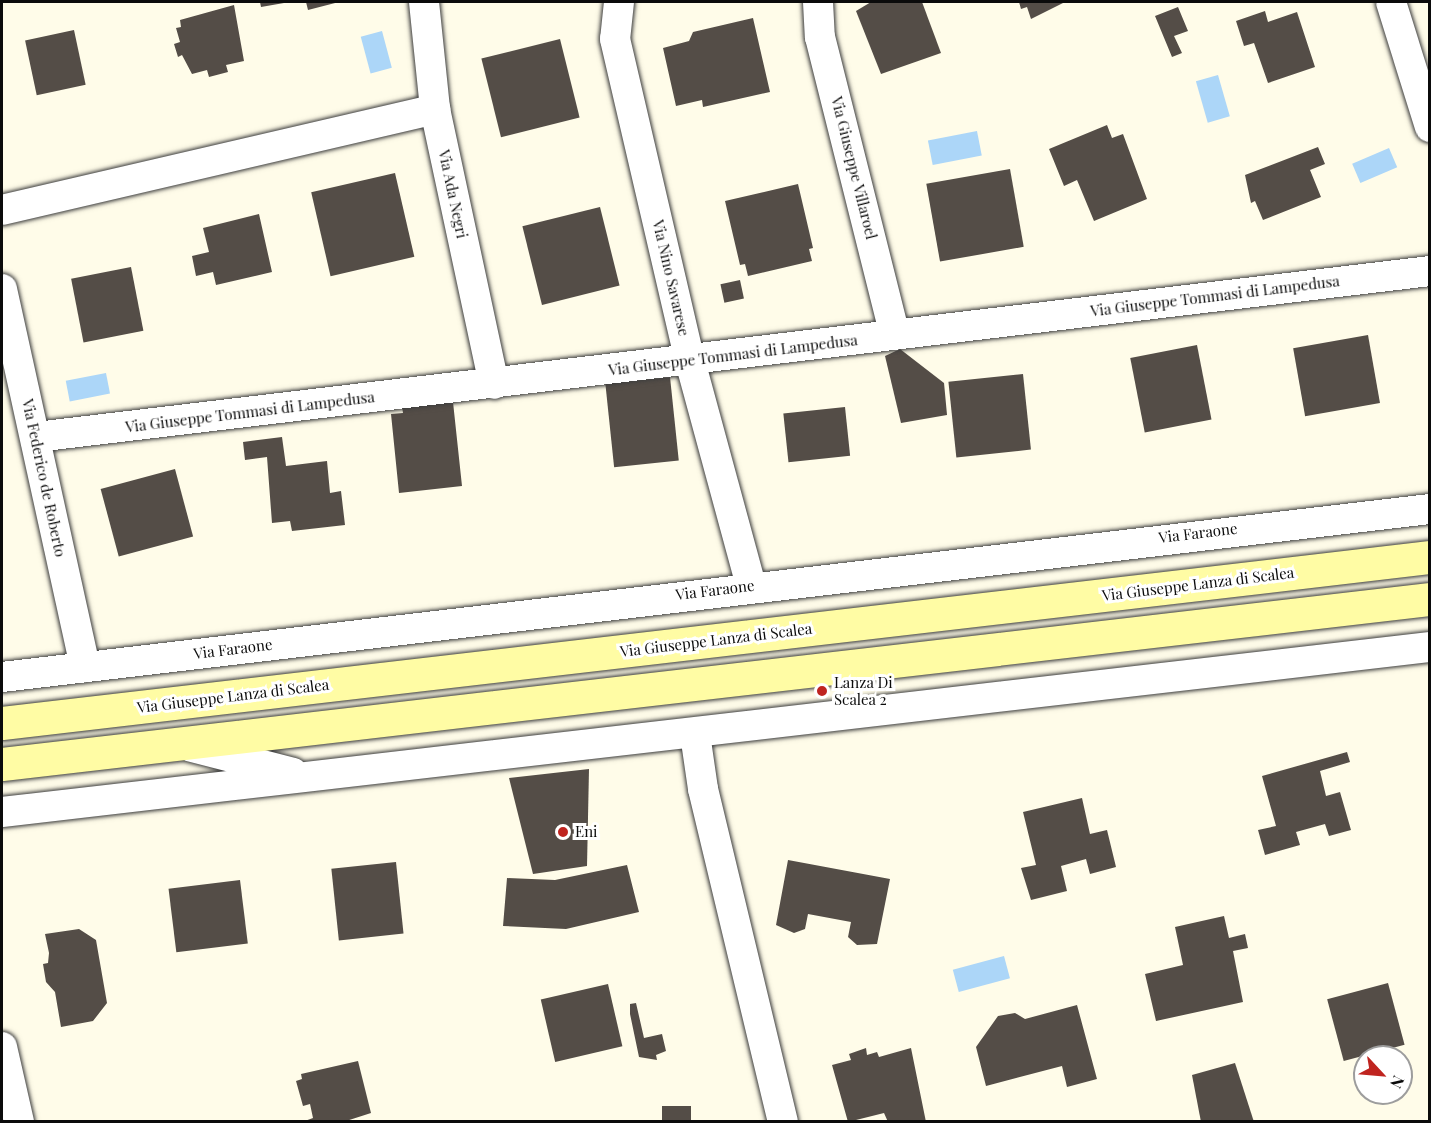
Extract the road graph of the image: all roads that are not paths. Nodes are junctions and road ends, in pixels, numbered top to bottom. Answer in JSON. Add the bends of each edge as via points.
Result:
{"nodes":[{"id":1,"x":424,"y":2,"type":"edge"},
{"id":2,"x":619,"y":2,"type":"edge"},
{"id":3,"x":818,"y":2,"type":"edge"},
{"id":4,"x":1391,"y":2,"type":"edge"},
{"id":5,"x":435,"y":109,"type":"junction"},
{"id":6,"x":1430,"y":127,"type":"edge"},
{"id":7,"x":2,"y":210,"type":"edge"},
{"id":8,"x":1430,"y":270,"type":"edge"},
{"id":9,"x":2,"y":288,"type":"edge"},
{"id":10,"x":895,"y":335,"type":"junction"},
{"id":11,"x":690,"y":361,"type":"junction"},
{"id":12,"x":494,"y":384,"type":"junction"},
{"id":13,"x":36,"y":437,"type":"junction"},
{"id":14,"x":1430,"y":509,"type":"edge"},
{"id":15,"x":1430,"y":557,"type":"edge"},
{"id":16,"x":752,"y":586,"type":"junction"},
{"id":17,"x":1430,"y":599,"type":"edge"},
{"id":18,"x":1430,"y":647,"type":"edge"},
{"id":19,"x":85,"y":667,"type":"junction"},
{"id":20,"x":2,"y":677,"type":"edge"},
{"id":21,"x":2,"y":723,"type":"edge"},
{"id":22,"x":696,"y":734,"type":"junction"},
{"id":23,"x":168,"y":745,"type":"junction"},
{"id":24,"x":2,"y":764,"type":"edge"},
{"id":25,"x":320,"y":774,"type":"junction"},
{"id":26,"x":2,"y":812,"type":"edge"},
{"id":27,"x":2,"y":1047,"type":"edge"},
{"id":28,"x":19,"y":1122,"type":"edge"},
{"id":29,"x":783,"y":1122,"type":"edge"}],
"edges":[{"from":1,"to":5,"type":"street","name":"Via Ada Negri"},
{"from":2,"to":11,"type":"street","name":"Via Nino Savarese","via":[[615,39]]},
{"from":3,"to":10,"type":"street","name":"Via Giuseppe Villaroel","via":[[820,37]]},
{"from":4,"to":6,"type":"street"},
{"from":5,"to":7,"type":"street"},
{"from":5,"to":12,"type":"street","name":"Via Ada Negri"},
{"from":8,"to":10,"type":"street","name":"Via Giuseppe Tommasi di Lampedusa"},
{"from":9,"to":13,"type":"street","name":"Via Federico de Roberto"},
{"from":10,"to":11,"type":"street","name":"Via Giuseppe Tommasi di Lampedusa"},
{"from":11,"to":12,"type":"street","name":"Via Giuseppe Tommasi di Lampedusa"},
{"from":11,"to":16,"type":"street","name":"Via Nino Savarese"},
{"from":12,"to":13,"type":"street","name":"Via Giuseppe Tommasi di Lampedusa"},
{"from":13,"to":19,"type":"street","name":"Via Federico de Roberto"},
{"from":14,"to":16,"type":"street","name":"Via Faraone"},
{"from":15,"to":21,"type":"street","name":"Via Giuseppe Lanza di Scalea"},
{"from":16,"to":19,"type":"street","name":"Via Faraone"},
{"from":17,"to":23,"type":"street"},
{"from":18,"to":22,"type":"street"},
{"from":19,"to":20,"type":"street","name":"Via Faraone"},
{"from":22,"to":25,"type":"street"},
{"from":22,"to":29,"type":"street","via":[[703,789]]},
{"from":23,"to":24,"type":"street"},
{"from":23,"to":25,"type":"street","via":[[222,751],[290,772]]},
{"from":25,"to":26,"type":"street"},
{"from":27,"to":28,"type":"street"}]}
